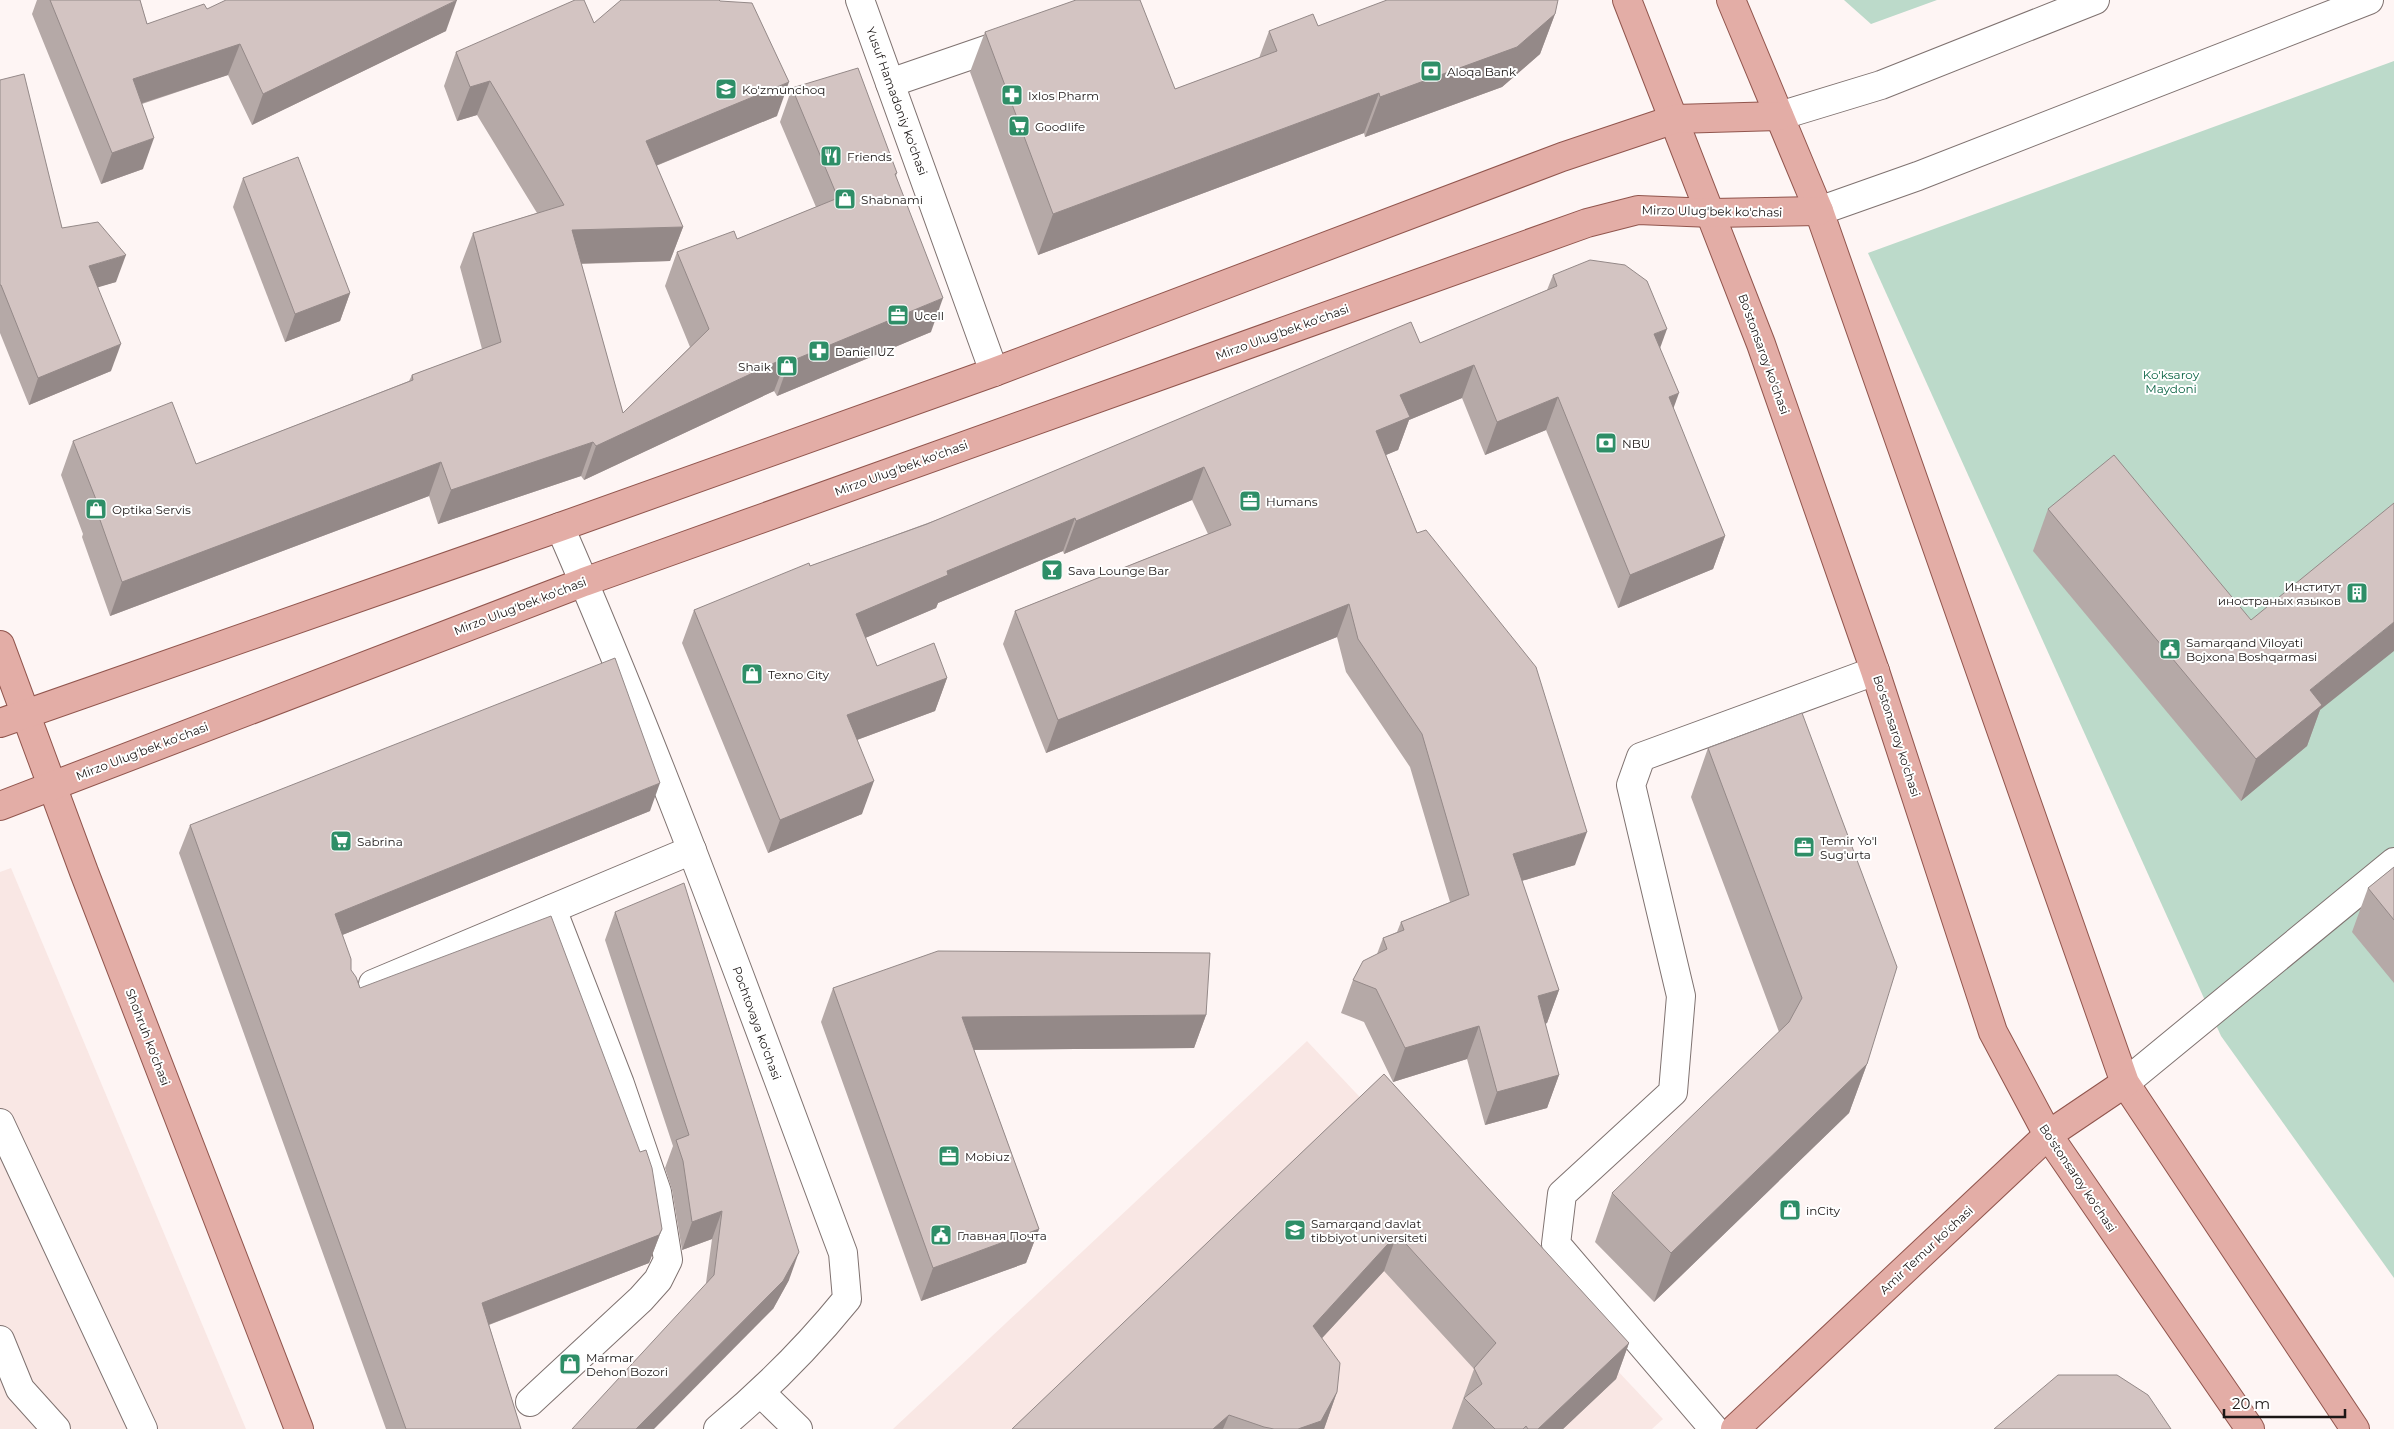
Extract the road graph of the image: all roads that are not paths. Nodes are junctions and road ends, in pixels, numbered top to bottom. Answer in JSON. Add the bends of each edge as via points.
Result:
{"nodes":[{"id":1,"x":860,"y":0,"type":"edge"},
{"id":2,"x":1627,"y":0,"type":"edge"},
{"id":3,"x":1731,"y":0,"type":"edge"},
{"id":4,"x":2095,"y":0,"type":"edge"},
{"id":5,"x":2368,"y":0,"type":"edge"},
{"id":6,"x":1035,"y":33,"type":"edge"},
{"id":7,"x":890,"y":83,"type":"junction"},
{"id":8,"x":1779,"y":116,"type":"junction"},
{"id":9,"x":1675,"y":119,"type":"junction"},
{"id":10,"x":1819,"y":212,"type":"junction"},
{"id":11,"x":1712,"y":213,"type":"junction"},
{"id":12,"x":994,"y":372,"type":"junction"},
{"id":13,"x":560,"y":527,"type":"junction"},
{"id":14,"x":584,"y":582,"type":"junction"},
{"id":15,"x":0,"y":644,"type":"edge"},
{"id":16,"x":1875,"y":671,"type":"junction"},
{"id":17,"x":25,"y":714,"type":"junction"},
{"id":18,"x":0,"y":723,"type":"edge"},
{"id":19,"x":51,"y":785,"type":"junction"},
{"id":20,"x":0,"y":806,"type":"edge"},
{"id":21,"x":692,"y":850,"type":"junction"},
{"id":22,"x":2394,"y":862,"type":"edge"},
{"id":23,"x":552,"y":909,"type":"junction"},
{"id":24,"x":356,"y":992,"type":"edge"},
{"id":25,"x":2125,"y":1083,"type":"junction"},
{"id":26,"x":0,"y":1123,"type":"edge"},
{"id":27,"x":2048,"y":1135,"type":"junction"},
{"id":28,"x":0,"y":1340,"type":"edge"},
{"id":29,"x":761,"y":1393,"type":"junction"},
{"id":30,"x":530,"y":1402,"type":"dead end"},
{"id":31,"x":56,"y":1429,"type":"edge"},
{"id":32,"x":143,"y":1429,"type":"edge"},
{"id":33,"x":299,"y":1429,"type":"edge"},
{"id":34,"x":718,"y":1429,"type":"edge"},
{"id":35,"x":798,"y":1429,"type":"edge"},
{"id":36,"x":1714,"y":1429,"type":"edge"},
{"id":37,"x":1735,"y":1429,"type":"edge"},
{"id":38,"x":2250,"y":1429,"type":"edge"},
{"id":39,"x":2355,"y":1429,"type":"edge"}],
"edges":[{"from":1,"to":7,"type":"street","name":"Yusuf Hamadoniy ko'chasi"},
{"from":2,"to":9,"type":"main road","name":"Bo'stonsaroy ko'chasi"},
{"from":3,"to":8,"type":"main road"},
{"from":4,"to":8,"type":"street","via":[[1881,85]]},
{"from":5,"to":10,"type":"street"},
{"from":6,"to":7,"type":"street"},
{"from":7,"to":12,"type":"street","name":"Yusuf Hamadoniy ko'chasi"},
{"from":8,"to":9,"type":"main road"},
{"from":8,"to":10,"type":"main road"},
{"from":9,"to":11,"type":"main road","name":"Bo'stonsaroy ko'chasi"},
{"from":9,"to":12,"type":"main road","via":[[1562,157]]},
{"from":10,"to":11,"type":"main road","name":"Mirzo Ulug'bek ko'chasi"},
{"from":10,"to":25,"type":"main road"},
{"from":11,"to":14,"type":"main road","name":"Mirzo Ulug'bek ko'chasi","via":[[1638,210],[1587,223]]},
{"from":11,"to":16,"type":"main road","name":"Bo'stonsaroy ko'chasi"},
{"from":12,"to":13,"type":"main road"},
{"from":13,"to":14,"type":"street","name":"Pochtovaya ko'chasi"},
{"from":13,"to":17,"type":"main road"},
{"from":14,"to":19,"type":"main road","name":"Mirzo Ulug'bek ko'chasi"},
{"from":14,"to":21,"type":"street","name":"Pochtovaya ko'chasi"},
{"from":15,"to":17,"type":"main road","name":"Shohruh ko'chasi"},
{"from":16,"to":27,"type":"main road","name":"Bo'stonsaroy ko'chasi","via":[[1993,1032]]},
{"from":16,"to":36,"type":"street","via":[[1642,757],[1631,785],[1681,996],[1673,1092],[1562,1194],[1556,1244]]},
{"from":17,"to":18,"type":"main road"},
{"from":17,"to":19,"type":"main road","name":"Shohruh ko'chasi"},
{"from":19,"to":20,"type":"main road","name":"Mirzo Ulug'bek ko'chasi"},
{"from":19,"to":33,"type":"main road","name":"Shohruh ko'chasi"},
{"from":21,"to":23,"type":"street"},
{"from":21,"to":29,"type":"street","name":"Pochtovaya ko'chasi","via":[[843,1253],[847,1299]]},
{"from":22,"to":25,"type":"street"},
{"from":23,"to":24,"type":"street"},
{"from":23,"to":30,"type":"street","via":[[620,1084],[657,1192],[668,1260],[658,1280],[642,1299]]},
{"from":25,"to":27,"type":"main road","name":"Amir Temur ko'chasi"},
{"from":25,"to":39,"type":"main road"},
{"from":26,"to":32,"type":"street"},
{"from":27,"to":37,"type":"main road","name":"Amir Temur ko'chasi"},
{"from":27,"to":38,"type":"main road","name":"Bo'stonsaroy ko'chasi"},
{"from":28,"to":31,"type":"street","via":[[20,1388]]},
{"from":29,"to":34,"type":"street","name":"Pochtovaya ko'chasi"},
{"from":29,"to":35,"type":"street"}]}
